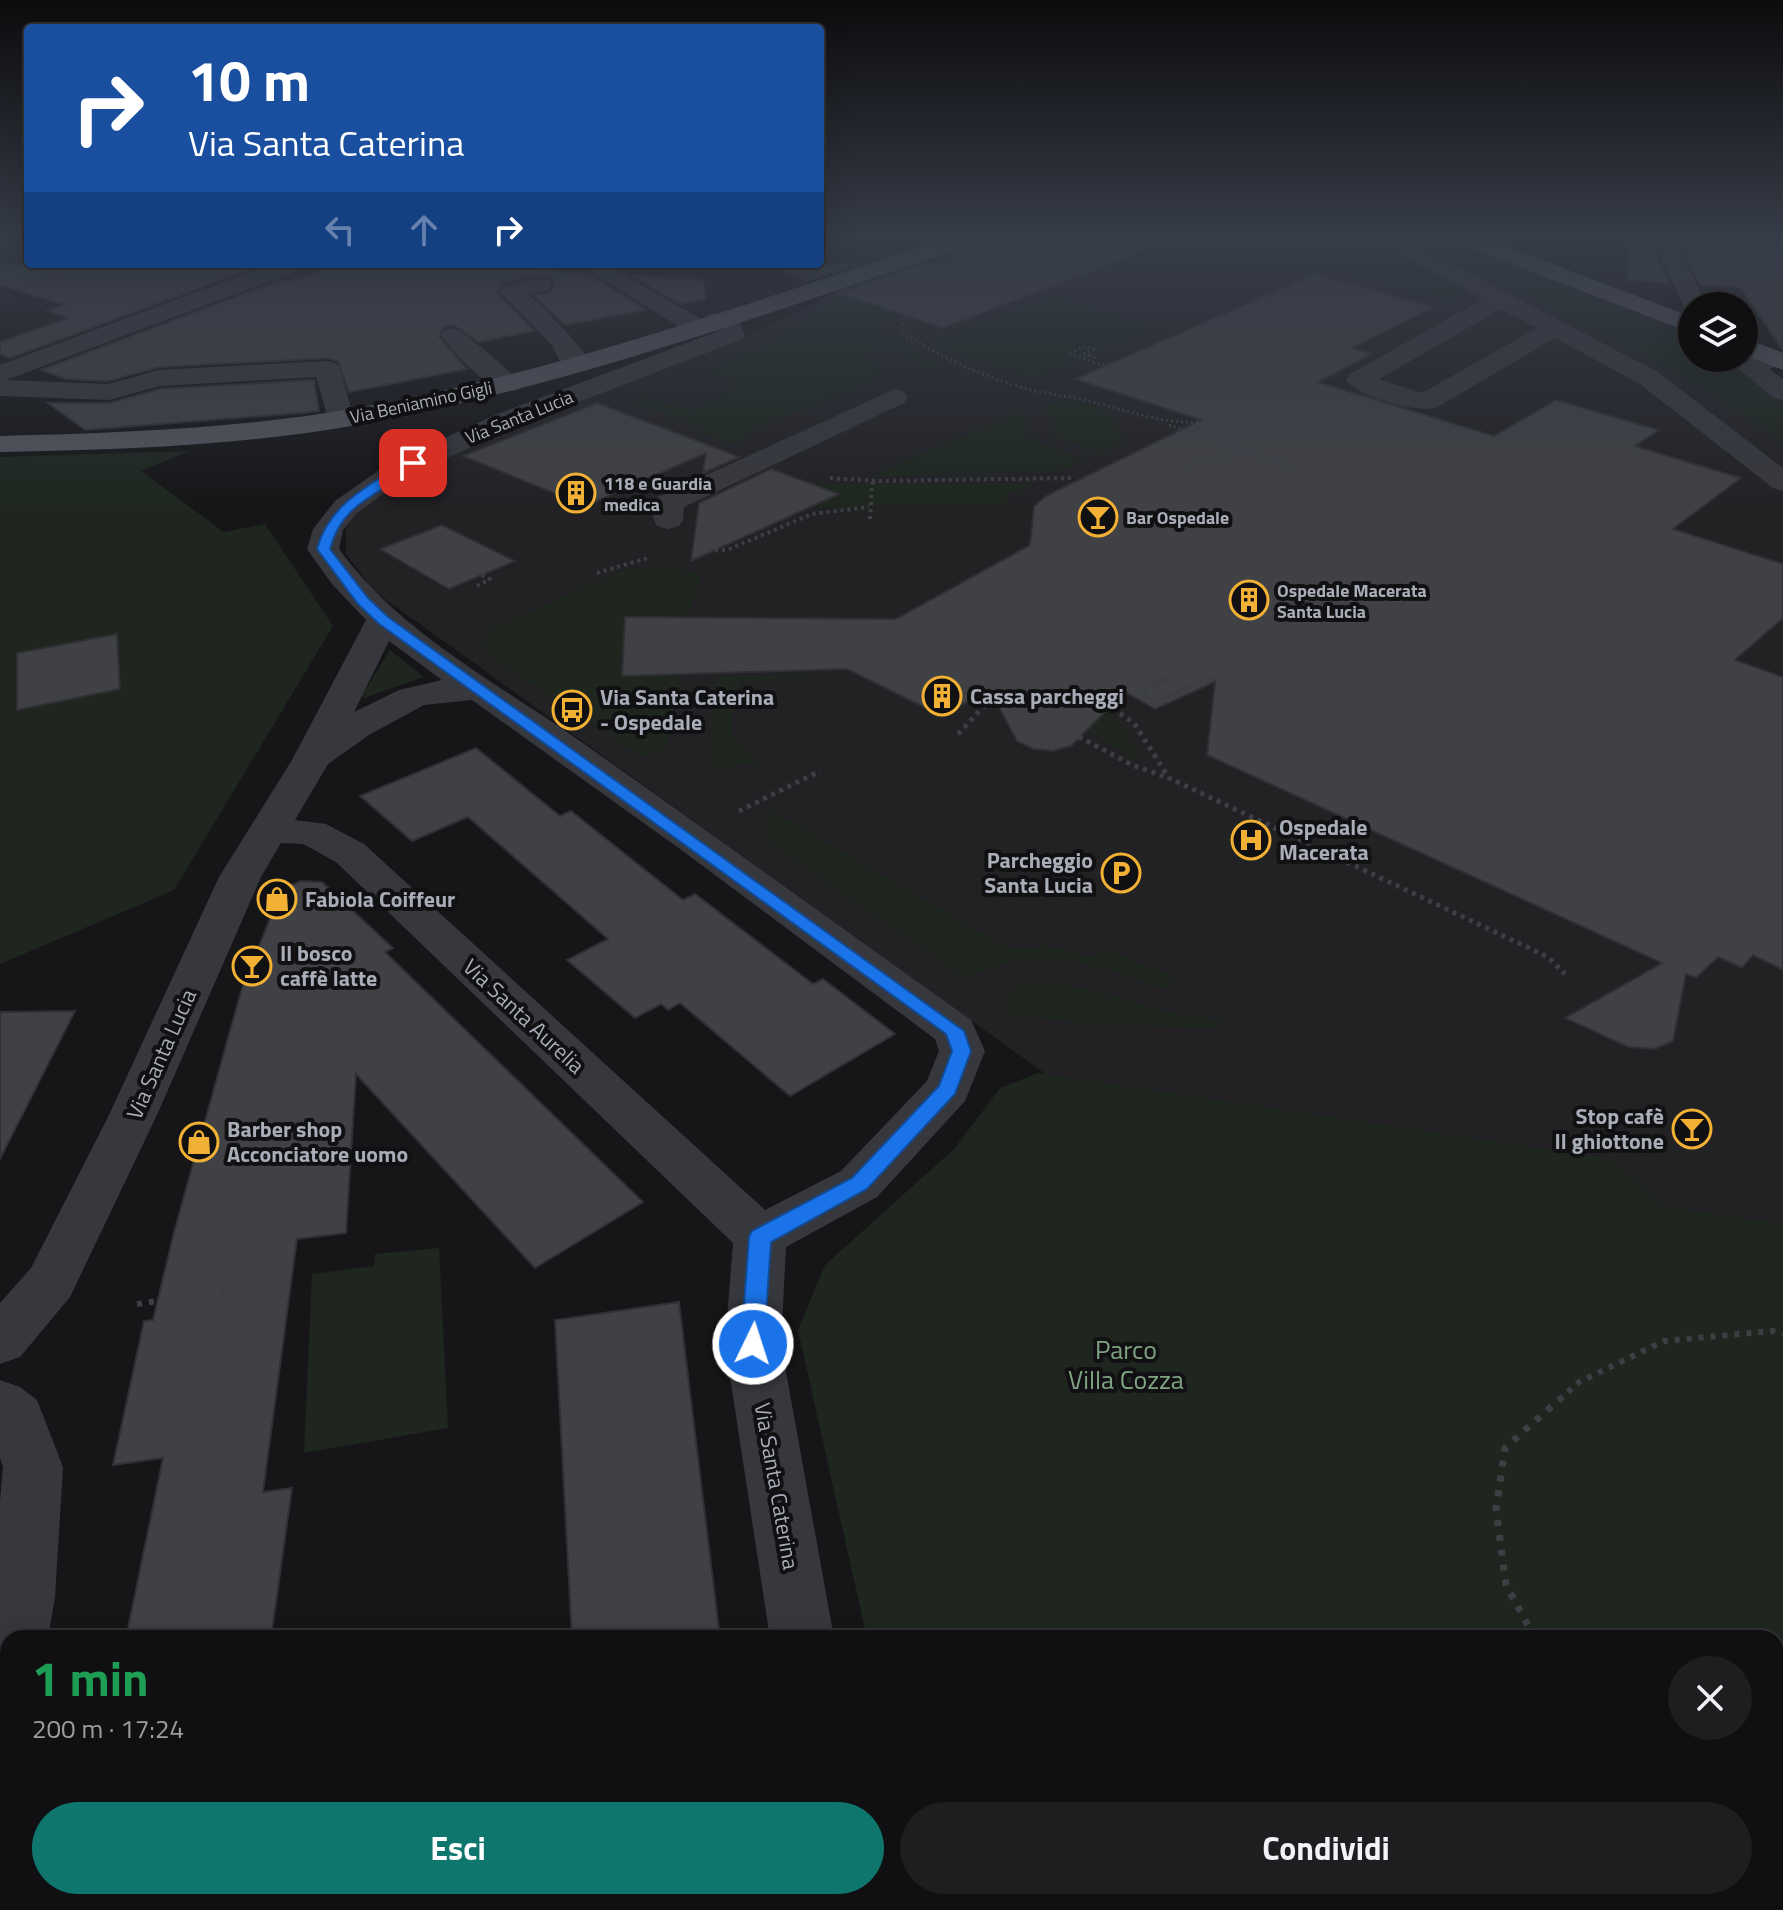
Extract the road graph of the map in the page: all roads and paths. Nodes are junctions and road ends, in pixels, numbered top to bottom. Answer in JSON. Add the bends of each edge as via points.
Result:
{"nodes":[{"id":1,"x":123,"y":328,"type":"edge"},
{"id":2,"x":550,"y":328,"type":"edge"},
{"id":3,"x":688,"y":328,"type":"edge"},
{"id":4,"x":730,"y":328,"type":"edge"},
{"id":5,"x":902,"y":328,"type":"edge"},
{"id":6,"x":1450,"y":328,"type":"edge"},
{"id":7,"x":1555,"y":328,"type":"edge"},
{"id":8,"x":1559,"y":328,"type":"edge"},
{"id":9,"x":453,"y":335,"type":"dead end"},
{"id":10,"x":1758,"y":352,"type":"edge"},
{"id":11,"x":1097,"y":358,"type":"dead end"},
{"id":12,"x":1779,"y":360,"type":"edge"},
{"id":13,"x":579,"y":363,"type":"junction"},
{"id":14,"x":1106,"y":366,"type":"dead end"},
{"id":15,"x":0,"y":374,"type":"edge"},
{"id":16,"x":508,"y":384,"type":"junction"},
{"id":17,"x":0,"y":388,"type":"edge"},
{"id":18,"x":1783,"y":392,"type":"edge"},
{"id":19,"x":895,"y":397,"type":"dead end"},
{"id":20,"x":340,"y":419,"type":"junction"},
{"id":21,"x":1156,"y":421,"type":"junction"},
{"id":22,"x":1206,"y":422,"type":"dead end"},
{"id":23,"x":0,"y":444,"type":"edge"},
{"id":24,"x":1249,"y":450,"type":"junction"},
{"id":25,"x":1184,"y":466,"type":"dead end"},
{"id":26,"x":1294,"y":467,"type":"dead end"},
{"id":27,"x":817,"y":478,"type":"dead end"},
{"id":28,"x":1074,"y":478,"type":"dead end"},
{"id":29,"x":877,"y":481,"type":"junction"},
{"id":30,"x":1783,"y":482,"type":"edge"},
{"id":31,"x":869,"y":507,"type":"junction"},
{"id":32,"x":870,"y":519,"type":"dead end"},
{"id":33,"x":668,"y":520,"type":"dead end"},
{"id":34,"x":697,"y":551,"type":"dead end"},
{"id":35,"x":656,"y":556,"type":"dead end"},
{"id":36,"x":597,"y":573,"type":"dead end"},
{"id":37,"x":482,"y":575,"type":"dead end"},
{"id":38,"x":477,"y":586,"type":"dead end"},
{"id":39,"x":383,"y":620,"type":"junction"},
{"id":40,"x":1201,"y":662,"type":"dead end"},
{"id":41,"x":1146,"y":673,"type":"junction"},
{"id":42,"x":1206,"y":679,"type":"dead end"},
{"id":43,"x":480,"y":689,"type":"junction"},
{"id":44,"x":1099,"y":699,"type":"junction"},
{"id":45,"x":1068,"y":729,"type":"dead end"},
{"id":46,"x":958,"y":734,"type":"dead end"},
{"id":47,"x":311,"y":760,"type":"junction"},
{"id":48,"x":820,"y":771,"type":"dead end"},
{"id":49,"x":1169,"y":778,"type":"junction"},
{"id":50,"x":729,"y":816,"type":"dead end"},
{"id":51,"x":270,"y":830,"type":"junction"},
{"id":52,"x":1701,"y":948,"type":"dead end"},
{"id":53,"x":1565,"y":974,"type":"dead end"},
{"id":54,"x":1669,"y":984,"type":"dead end"},
{"id":55,"x":760,"y":1237,"type":"junction"},
{"id":56,"x":137,"y":1304,"type":"dead end"},
{"id":57,"x":263,"y":1308,"type":"dead end"},
{"id":58,"x":1783,"y":1334,"type":"edge"},
{"id":59,"x":0,"y":1341,"type":"edge"},
{"id":60,"x":0,"y":1404,"type":"edge"},
{"id":61,"x":17,"y":1630,"type":"edge"},
{"id":62,"x":801,"y":1630,"type":"edge"},
{"id":63,"x":1531,"y":1630,"type":"edge"}],
"edges":[{"from":1,"to":15,"type":"street"},
{"from":2,"to":13,"type":"street"},
{"from":3,"to":13,"type":"main road","name":"Via Beniamino Gigli"},
{"from":4,"to":39,"type":"street","name":"Via Santa Lucia","via":[[733,334],[427,455],[346,507],[328,529],[323,549]]},
{"from":5,"to":21,"type":"path","via":[[930,351],[1026,389]]},
{"from":6,"to":7,"type":"street","via":[[1359,380],[1426,402]]},
{"from":8,"to":30,"type":"street","via":[[1649,378]]},
{"from":9,"to":16,"type":"street"},
{"from":10,"to":12,"type":"main road"},
{"from":11,"to":14,"type":"path","via":[[1083,354],[1096,349],[1086,346],[1068,354]]},
{"from":12,"to":18,"type":"street","via":[[1749,367]]},
{"from":13,"to":16,"type":"main road","name":"Via Beniamino Gigli"},
{"from":16,"to":20,"type":"main road","name":"Via Beniamino Gigli"},
{"from":17,"to":20,"type":"street","via":[[109,392],[159,378],[327,369]]},
{"from":19,"to":33,"type":"street","via":[[669,503]]},
{"from":20,"to":23,"type":"main road","name":"Via Beniamino Gigli","via":[[210,434]]},
{"from":21,"to":22,"type":"path"},
{"from":21,"to":24,"type":"path"},
{"from":24,"to":25,"type":"path"},
{"from":24,"to":26,"type":"path"},
{"from":27,"to":29,"type":"path"},
{"from":28,"to":29,"type":"path"},
{"from":29,"to":31,"type":"path"},
{"from":31,"to":32,"type":"path"},
{"from":31,"to":34,"type":"path","via":[[812,514],[727,550]]},
{"from":35,"to":36,"type":"path"},
{"from":37,"to":38,"type":"path","via":[[490,579]]},
{"from":39,"to":43,"type":"street"},
{"from":39,"to":47,"type":"street","name":"Via Santa Lucia"},
{"from":40,"to":41,"type":"path"},
{"from":41,"to":42,"type":"path","via":[[1154,678],[1163,683],[1151,688],[1139,694],[1157,705],[1213,679],[1194,668],[1181,674],[1167,680],[1154,686],[1141,692],[1150,697],[1159,703],[1211,679],[1201,673],[1191,668],[1179,673],[1166,679],[1154,685],[1141,690],[1150,696],[1160,701],[1209,679],[1199,673],[1188,668],[1165,678],[1154,683],[1142,689],[1152,694],[1161,698]]},
{"from":41,"to":44,"type":"path"},
{"from":43,"to":47,"type":"street","name":"Via Santa Lucia","via":[[449,687],[413,696]]},
{"from":43,"to":55,"type":"street","via":[[955,1031],[962,1051],[948,1089],[859,1184]]},
{"from":44,"to":46,"type":"path","via":[[1044,690],[1009,692],[988,703]]},
{"from":44,"to":49,"type":"path","via":[[1134,723]]},
{"from":45,"to":49,"type":"path","via":[[1042,717],[1018,732],[1048,746],[1070,732]]},
{"from":47,"to":51,"type":"street","name":"Via Santa Lucia"},
{"from":48,"to":50,"type":"path"},
{"from":49,"to":53,"type":"path","via":[[1548,957]]},
{"from":51,"to":55,"type":"street","name":"Via Santa Aurelia","via":[[312,833],[350,853]]},
{"from":51,"to":59,"type":"street","name":"Via Santa Lucia","via":[[240,877],[51,1282]]},
{"from":52,"to":54,"type":"path"},
{"from":55,"to":62,"type":"street","name":"Via Santa Caterina","via":[[753,1344]]},
{"from":56,"to":57,"type":"path","via":[[266,1285]]},
{"from":58,"to":63,"type":"path","via":[[1664,1341],[1579,1382],[1505,1448],[1496,1509],[1506,1585]]},
{"from":60,"to":61,"type":"street","via":[[16,1418],[33,1467]]}]}
